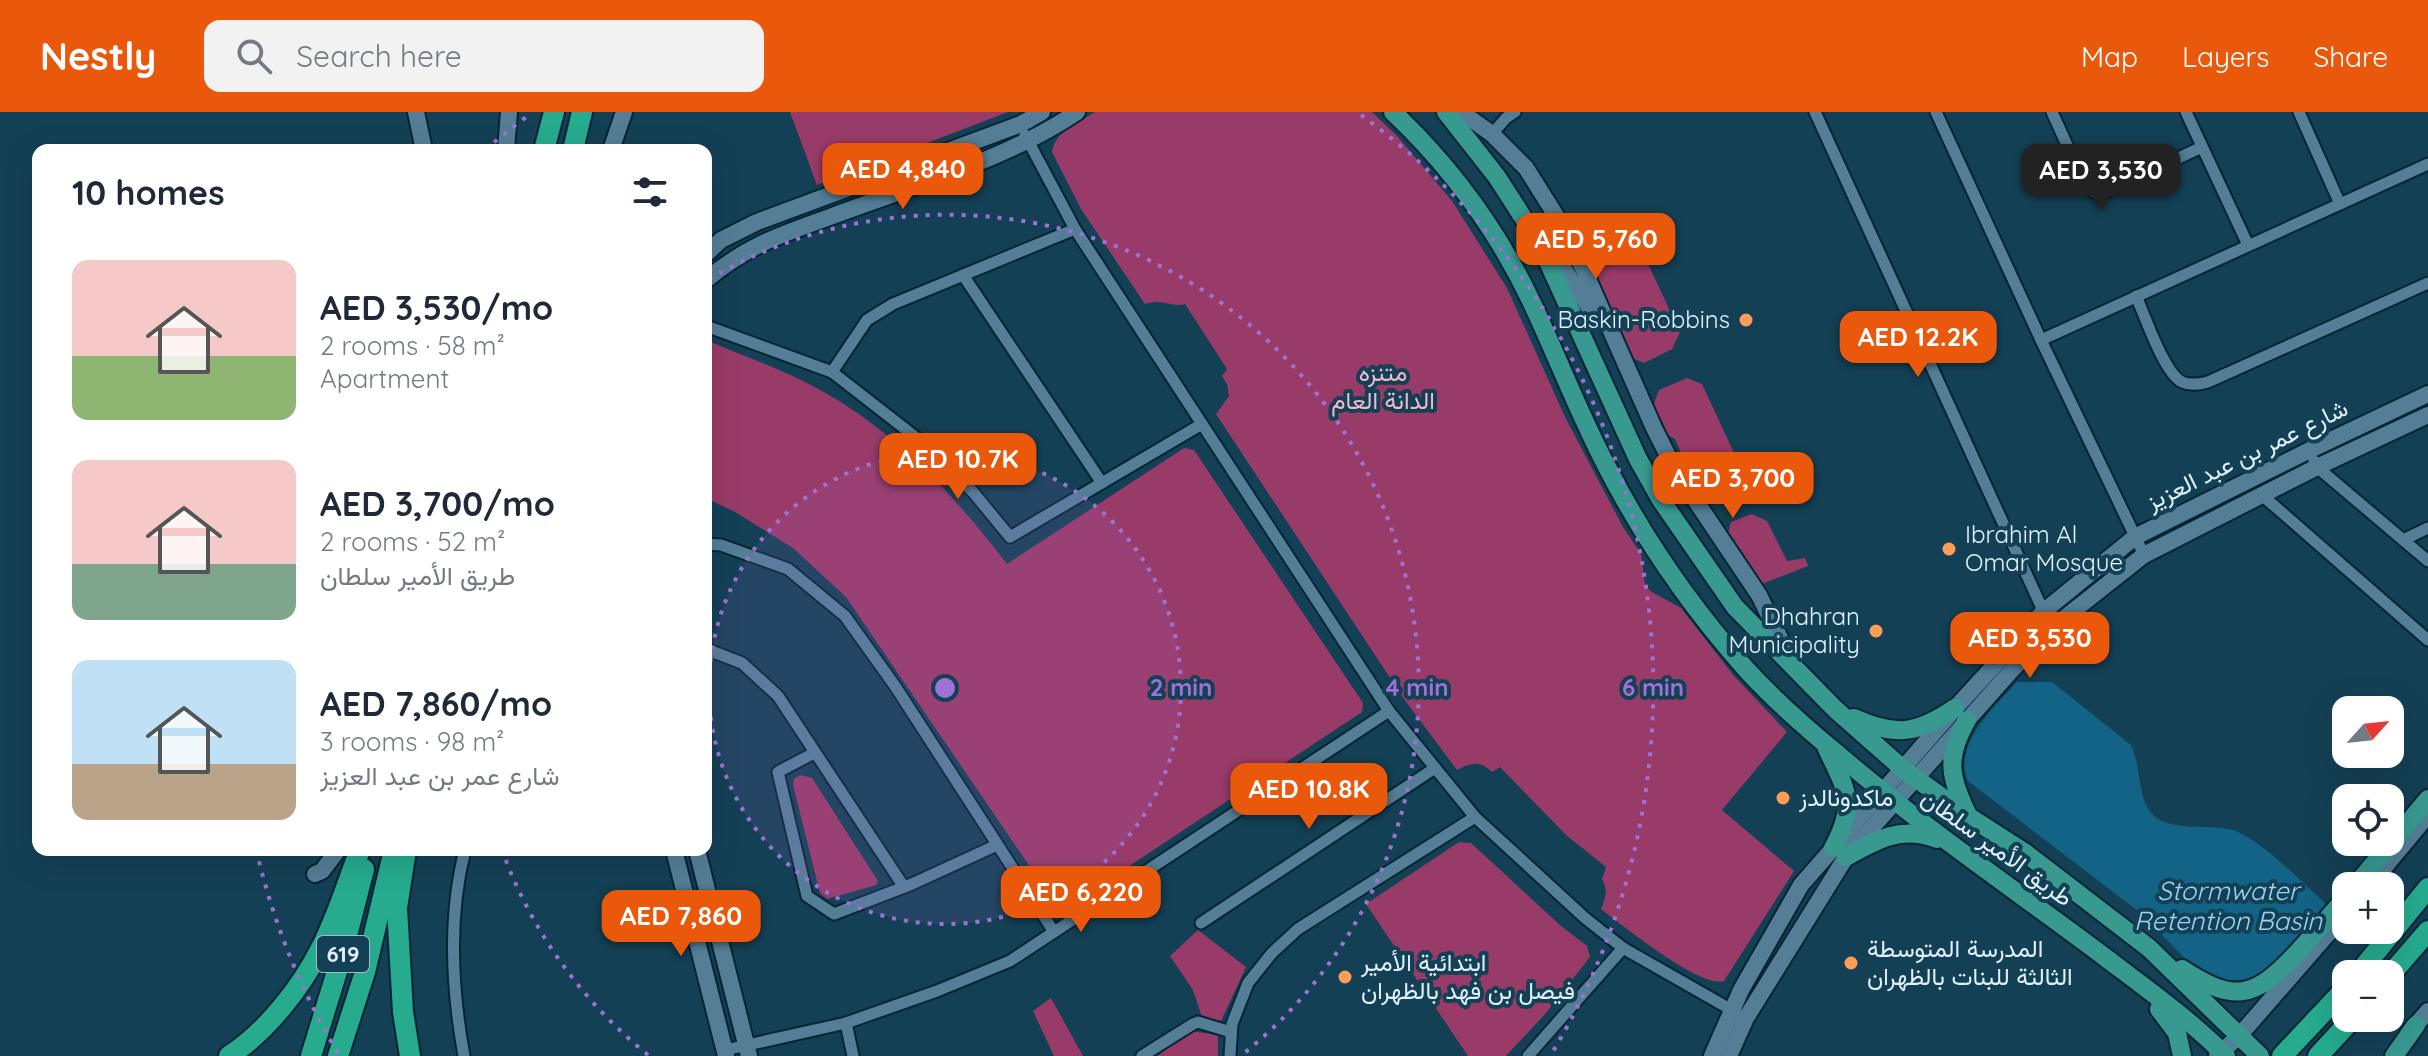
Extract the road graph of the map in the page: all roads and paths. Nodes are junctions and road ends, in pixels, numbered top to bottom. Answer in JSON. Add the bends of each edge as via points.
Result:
{"nodes":[{"id":1,"x":416,"y":112,"type":"edge"},
{"id":2,"x":509,"y":112,"type":"edge"},
{"id":3,"x":554,"y":112,"type":"edge"},
{"id":4,"x":582,"y":112,"type":"edge"},
{"id":5,"x":624,"y":112,"type":"edge"},
{"id":6,"x":1042,"y":112,"type":"edge"},
{"id":7,"x":1077,"y":112,"type":"edge"},
{"id":8,"x":1393,"y":112,"type":"edge"},
{"id":9,"x":1446,"y":112,"type":"edge"},
{"id":10,"x":1461,"y":112,"type":"edge"},
{"id":11,"x":1515,"y":112,"type":"edge"},
{"id":12,"x":1815,"y":112,"type":"edge"},
{"id":13,"x":1936,"y":112,"type":"edge"},
{"id":14,"x":2052,"y":112,"type":"edge"},
{"id":15,"x":2186,"y":112,"type":"edge"},
{"id":16,"x":2299,"y":112,"type":"edge"},
{"id":17,"x":1021,"y":124,"type":"junction"},
{"id":18,"x":1492,"y":134,"type":"junction"},
{"id":19,"x":1028,"y":143,"type":"junction"},
{"id":20,"x":423,"y":144,"type":"edge"},
{"id":21,"x":506,"y":144,"type":"edge"},
{"id":22,"x":546,"y":144,"type":"edge"},
{"id":23,"x":574,"y":144,"type":"edge"},
{"id":24,"x":613,"y":144,"type":"edge"},
{"id":25,"x":2202,"y":147,"type":"junction"},
{"id":26,"x":2428,"y":164,"type":"edge"},
{"id":27,"x":2340,"y":204,"type":"junction"},
{"id":28,"x":1075,"y":229,"type":"junction"},
{"id":29,"x":1532,"y":230,"type":"junction"},
{"id":30,"x":2248,"y":245,"type":"junction"},
{"id":31,"x":712,"y":248,"type":"edge"},
{"id":32,"x":712,"y":275,"type":"edge"},
{"id":33,"x":963,"y":275,"type":"junction"},
{"id":34,"x":2428,"y":283,"type":"edge"},
{"id":35,"x":2136,"y":296,"type":"junction"},
{"id":36,"x":712,"y":328,"type":"edge"},
{"id":37,"x":2041,"y":340,"type":"junction"},
{"id":38,"x":1623,"y":362,"type":"junction"},
{"id":39,"x":832,"y":372,"type":"junction"},
{"id":40,"x":2428,"y":394,"type":"edge"},
{"id":41,"x":2428,"y":415,"type":"edge"},
{"id":42,"x":1202,"y":424,"type":"junction"},
{"id":43,"x":2310,"y":450,"type":"junction"},
{"id":44,"x":2317,"y":467,"type":"junction"},
{"id":45,"x":1102,"y":483,"type":"junction"},
{"id":46,"x":2263,"y":496,"type":"junction"},
{"id":47,"x":2428,"y":528,"type":"edge"},
{"id":48,"x":2135,"y":537,"type":"junction"},
{"id":49,"x":2403,"y":540,"type":"junction"},
{"id":50,"x":712,"y":544,"type":"edge"},
{"id":51,"x":2144,"y":555,"type":"junction"},
{"id":52,"x":2428,"y":561,"type":"edge"},
{"id":53,"x":2043,"y":612,"type":"junction"},
{"id":54,"x":2053,"y":627,"type":"junction"},
{"id":55,"x":2428,"y":640,"type":"edge"},
{"id":56,"x":712,"y":651,"type":"edge"},
{"id":57,"x":1795,"y":670,"type":"junction"},
{"id":58,"x":1835,"y":709,"type":"junction"},
{"id":59,"x":1389,"y":711,"type":"junction"},
{"id":60,"x":1961,"y":714,"type":"junction"},
{"id":61,"x":1824,"y":743,"type":"junction"},
{"id":62,"x":814,"y":753,"type":"junction"},
{"id":63,"x":1435,"y":768,"type":"junction"},
{"id":64,"x":1910,"y":774,"type":"junction"},
{"id":65,"x":1888,"y":798,"type":"junction"},
{"id":66,"x":2428,"y":799,"type":"edge"},
{"id":67,"x":2428,"y":815,"type":"edge"},
{"id":68,"x":1968,"y":816,"type":"junction"},
{"id":69,"x":1475,"y":817,"type":"junction"},
{"id":70,"x":997,"y":845,"type":"junction"},
{"id":71,"x":1951,"y":845,"type":"junction"},
{"id":72,"x":1840,"y":852,"type":"junction"},
{"id":73,"x":333,"y":856,"type":"edge"},
{"id":74,"x":358,"y":856,"type":"edge"},
{"id":75,"x":367,"y":856,"type":"edge"},
{"id":76,"x":393,"y":856,"type":"edge"},
{"id":77,"x":405,"y":856,"type":"edge"},
{"id":78,"x":464,"y":856,"type":"edge"},
{"id":79,"x":676,"y":856,"type":"edge"},
{"id":80,"x":699,"y":856,"type":"edge"},
{"id":81,"x":2367,"y":872,"type":"edge"},
{"id":82,"x":2381,"y":872,"type":"edge"},
{"id":83,"x":315,"y":874,"type":"dead end"},
{"id":84,"x":904,"y":887,"type":"junction"},
{"id":85,"x":2428,"y":888,"type":"edge"},
{"id":86,"x":2332,"y":913,"type":"edge"},
{"id":87,"x":1201,"y":923,"type":"dead end"},
{"id":88,"x":2332,"y":929,"type":"edge"},
{"id":89,"x":2428,"y":931,"type":"edge"},
{"id":90,"x":1054,"y":932,"type":"junction"},
{"id":91,"x":1623,"y":948,"type":"junction"},
{"id":92,"x":2149,"y":948,"type":"junction"},
{"id":93,"x":2369,"y":960,"type":"edge"},
{"id":94,"x":2403,"y":960,"type":"edge"},
{"id":95,"x":2137,"y":982,"type":"junction"},
{"id":96,"x":2332,"y":1003,"type":"edge"},
{"id":97,"x":1738,"y":1014,"type":"junction"},
{"id":98,"x":2422,"y":1018,"type":"edge"},
{"id":99,"x":846,"y":1023,"type":"junction"},
{"id":100,"x":1231,"y":1032,"type":"junction"},
{"id":101,"x":2340,"y":1032,"type":"edge"},
{"id":102,"x":2239,"y":1036,"type":"junction"},
{"id":103,"x":748,"y":1050,"type":"edge"},
{"id":104,"x":725,"y":1053,"type":"edge"},
{"id":105,"x":1535,"y":1054,"type":"edge"},
{"id":106,"x":2221,"y":1054,"type":"edge"},
{"id":107,"x":229,"y":1056,"type":"edge"},
{"id":108,"x":311,"y":1056,"type":"edge"},
{"id":109,"x":338,"y":1056,"type":"edge"},
{"id":110,"x":410,"y":1056,"type":"edge"},
{"id":111,"x":464,"y":1056,"type":"edge"},
{"id":112,"x":853,"y":1056,"type":"edge"},
{"id":113,"x":1142,"y":1056,"type":"edge"},
{"id":114,"x":1230,"y":1056,"type":"edge"},
{"id":115,"x":1712,"y":1056,"type":"edge"},
{"id":116,"x":1729,"y":1056,"type":"edge"},
{"id":117,"x":2182,"y":1056,"type":"edge"},
{"id":118,"x":2260,"y":1056,"type":"edge"},
{"id":119,"x":2282,"y":1056,"type":"edge"},
{"id":120,"x":2318,"y":1056,"type":"edge"},
{"id":121,"x":2391,"y":1056,"type":"edge"}],
"edges":[{"from":1,"to":20,"type":"street"},
{"from":2,"to":21,"type":"street"},
{"from":3,"to":22,"type":"highway"},
{"from":4,"to":23,"type":"highway"},
{"from":5,"to":24,"type":"street"},
{"from":6,"to":17,"type":"street"},
{"from":7,"to":19,"type":"street"},
{"from":8,"to":61,"type":"main road","name":"طريق الأمير سلطان","via":[[1458,181],[1490,227],[1531,301],[1620,493],[1693,603],[1747,670]]},
{"from":9,"to":29,"type":"main road","name":"طريق الأمير سلطان"},
{"from":10,"to":18,"type":"street"},
{"from":11,"to":18,"type":"street"},
{"from":12,"to":53,"type":"street"},
{"from":13,"to":37,"type":"street"},
{"from":14,"to":25,"type":"street","via":[[2086,187],[2099,195]]},
{"from":15,"to":25,"type":"street"},
{"from":16,"to":27,"type":"street"},
{"from":17,"to":19,"type":"street"},
{"from":17,"to":31,"type":"street","via":[[757,222]]},
{"from":18,"to":38,"type":"street","via":[[1526,168],[1558,219]]},
{"from":19,"to":28,"type":"street"},
{"from":19,"to":32,"type":"street","via":[[772,237]]},
{"from":25,"to":30,"type":"street"},
{"from":26,"to":27,"type":"street"},
{"from":27,"to":30,"type":"street"},
{"from":28,"to":33,"type":"street"},
{"from":28,"to":42,"type":"street"},
{"from":29,"to":38,"type":"street","via":[[1549,246]]},
{"from":29,"to":57,"type":"main road","name":"طريق الأمير سلطان","via":[[1661,500],[1735,607]]},
{"from":30,"to":35,"type":"street"},
{"from":33,"to":39,"type":"street","via":[[867,320]]},
{"from":33,"to":45,"type":"street"},
{"from":34,"to":35,"type":"street","via":[[2194,385],[2170,370]]},
{"from":35,"to":37,"type":"street"},
{"from":36,"to":39,"type":"street"},
{"from":37,"to":48,"type":"street"},
{"from":38,"to":57,"type":"street","via":[[1675,470],[1759,595]]},
{"from":39,"to":45,"type":"street","via":[[927,446],[1010,537]]},
{"from":40,"to":43,"type":"street","name":"شارع عمر بن عبد العزيز"},
{"from":41,"to":44,"type":"street"},
{"from":42,"to":45,"type":"street"},
{"from":42,"to":59,"type":"street"},
{"from":43,"to":44,"type":"street"},
{"from":43,"to":48,"type":"street","name":"شارع عمر بن عبد العزيز"},
{"from":44,"to":46,"type":"street"},
{"from":44,"to":49,"type":"street"},
{"from":46,"to":51,"type":"street"},
{"from":46,"to":55,"type":"street"},
{"from":47,"to":49,"type":"street"},
{"from":48,"to":51,"type":"street"},
{"from":48,"to":53,"type":"street","name":"شارع عمر بن عبد العزيز"},
{"from":49,"to":52,"type":"street"},
{"from":50,"to":70,"type":"street","via":[[788,569],[845,616]]},
{"from":51,"to":54,"type":"street"},
{"from":53,"to":54,"type":"street"},
{"from":53,"to":60,"type":"street","name":"شارع عمر بن عبد العزيز"},
{"from":54,"to":60,"type":"street"},
{"from":56,"to":62,"type":"street","via":[[742,663],[778,696]]},
{"from":57,"to":58,"type":"main road","name":"طريق الأمير سلطان"},
{"from":58,"to":60,"type":"main road","via":[[1894,731]]},
{"from":58,"to":64,"type":"main road","name":"طريق الأمير سلطان"},
{"from":59,"to":63,"type":"street"},
{"from":59,"to":90,"type":"street"},
{"from":60,"to":64,"type":"street","name":"شارع عمر بن عبد العزيز"},
{"from":60,"to":68,"type":"main road","via":[[1951,767]]},
{"from":61,"to":65,"type":"main road","name":"طريق الأمير سلطان"},
{"from":61,"to":72,"type":"main road","via":[[1848,800]]},
{"from":62,"to":84,"type":"street"},
{"from":62,"to":84,"type":"street","via":[[778,772],[807,896],[834,914]]},
{"from":63,"to":69,"type":"street"},
{"from":63,"to":87,"type":"street"},
{"from":64,"to":65,"type":"street","name":"شارع عمر بن عبد العزيز"},
{"from":64,"to":68,"type":"main road","name":"طريق الأمير سلطان"},
{"from":65,"to":71,"type":"main road","name":"طريق الأمير سلطان"},
{"from":65,"to":72,"type":"street"},
{"from":66,"to":81,"type":"main road"},
{"from":67,"to":82,"type":"street"},
{"from":68,"to":92,"type":"main road","name":"طريق الأمير سلطان","via":[[2056,875]]},
{"from":69,"to":91,"type":"street"},
{"from":69,"to":100,"type":"street","via":[[1298,929],[1248,983]]},
{"from":70,"to":84,"type":"street"},
{"from":70,"to":90,"type":"street"},
{"from":71,"to":72,"type":"main road","via":[[1921,833],[1893,834]]},
{"from":71,"to":95,"type":"main road","name":"طريق الأمير سلطان"},
{"from":72,"to":97,"type":"street","via":[[1801,885]]},
{"from":73,"to":83,"type":"street"},
{"from":74,"to":107,"type":"highway","via":[[321,949],[270,1020]]},
{"from":75,"to":108,"type":"highway","number":"619"},
{"from":76,"to":109,"type":"highway","number":"619"},
{"from":77,"to":110,"type":"highway","via":[[397,908]]},
{"from":78,"to":111,"type":"street","via":[[454,970]]},
{"from":79,"to":104,"type":"street"},
{"from":80,"to":103,"type":"street"},
{"from":85,"to":93,"type":"highway"},
{"from":86,"to":92,"type":"main road","via":[[2274,977],[2255,989],[2228,991],[2203,983]]},
{"from":88,"to":102,"type":"street"},
{"from":89,"to":94,"type":"highway"},
{"from":90,"to":99,"type":"street","via":[[1010,961]]},
{"from":91,"to":97,"type":"street"},
{"from":91,"to":105,"type":"street"},
{"from":92,"to":102,"type":"main road","name":"طريق الأمير سلطان"},
{"from":95,"to":106,"type":"main road","name":"طريق الأمير سلطان"},
{"from":95,"to":117,"type":"main road","via":[[2177,1033]]},
{"from":96,"to":119,"type":"highway"},
{"from":97,"to":115,"type":"street"},
{"from":97,"to":116,"type":"street"},
{"from":98,"to":121,"type":"main road"},
{"from":99,"to":103,"type":"street"},
{"from":99,"to":112,"type":"street"},
{"from":100,"to":113,"type":"street","via":[[1198,1022]]},
{"from":100,"to":114,"type":"street"},
{"from":101,"to":120,"type":"highway"},
{"from":102,"to":106,"type":"street"},
{"from":102,"to":118,"type":"main road","name":"طريق الأمير سلطان"},
{"from":103,"to":104,"type":"street"}]}
